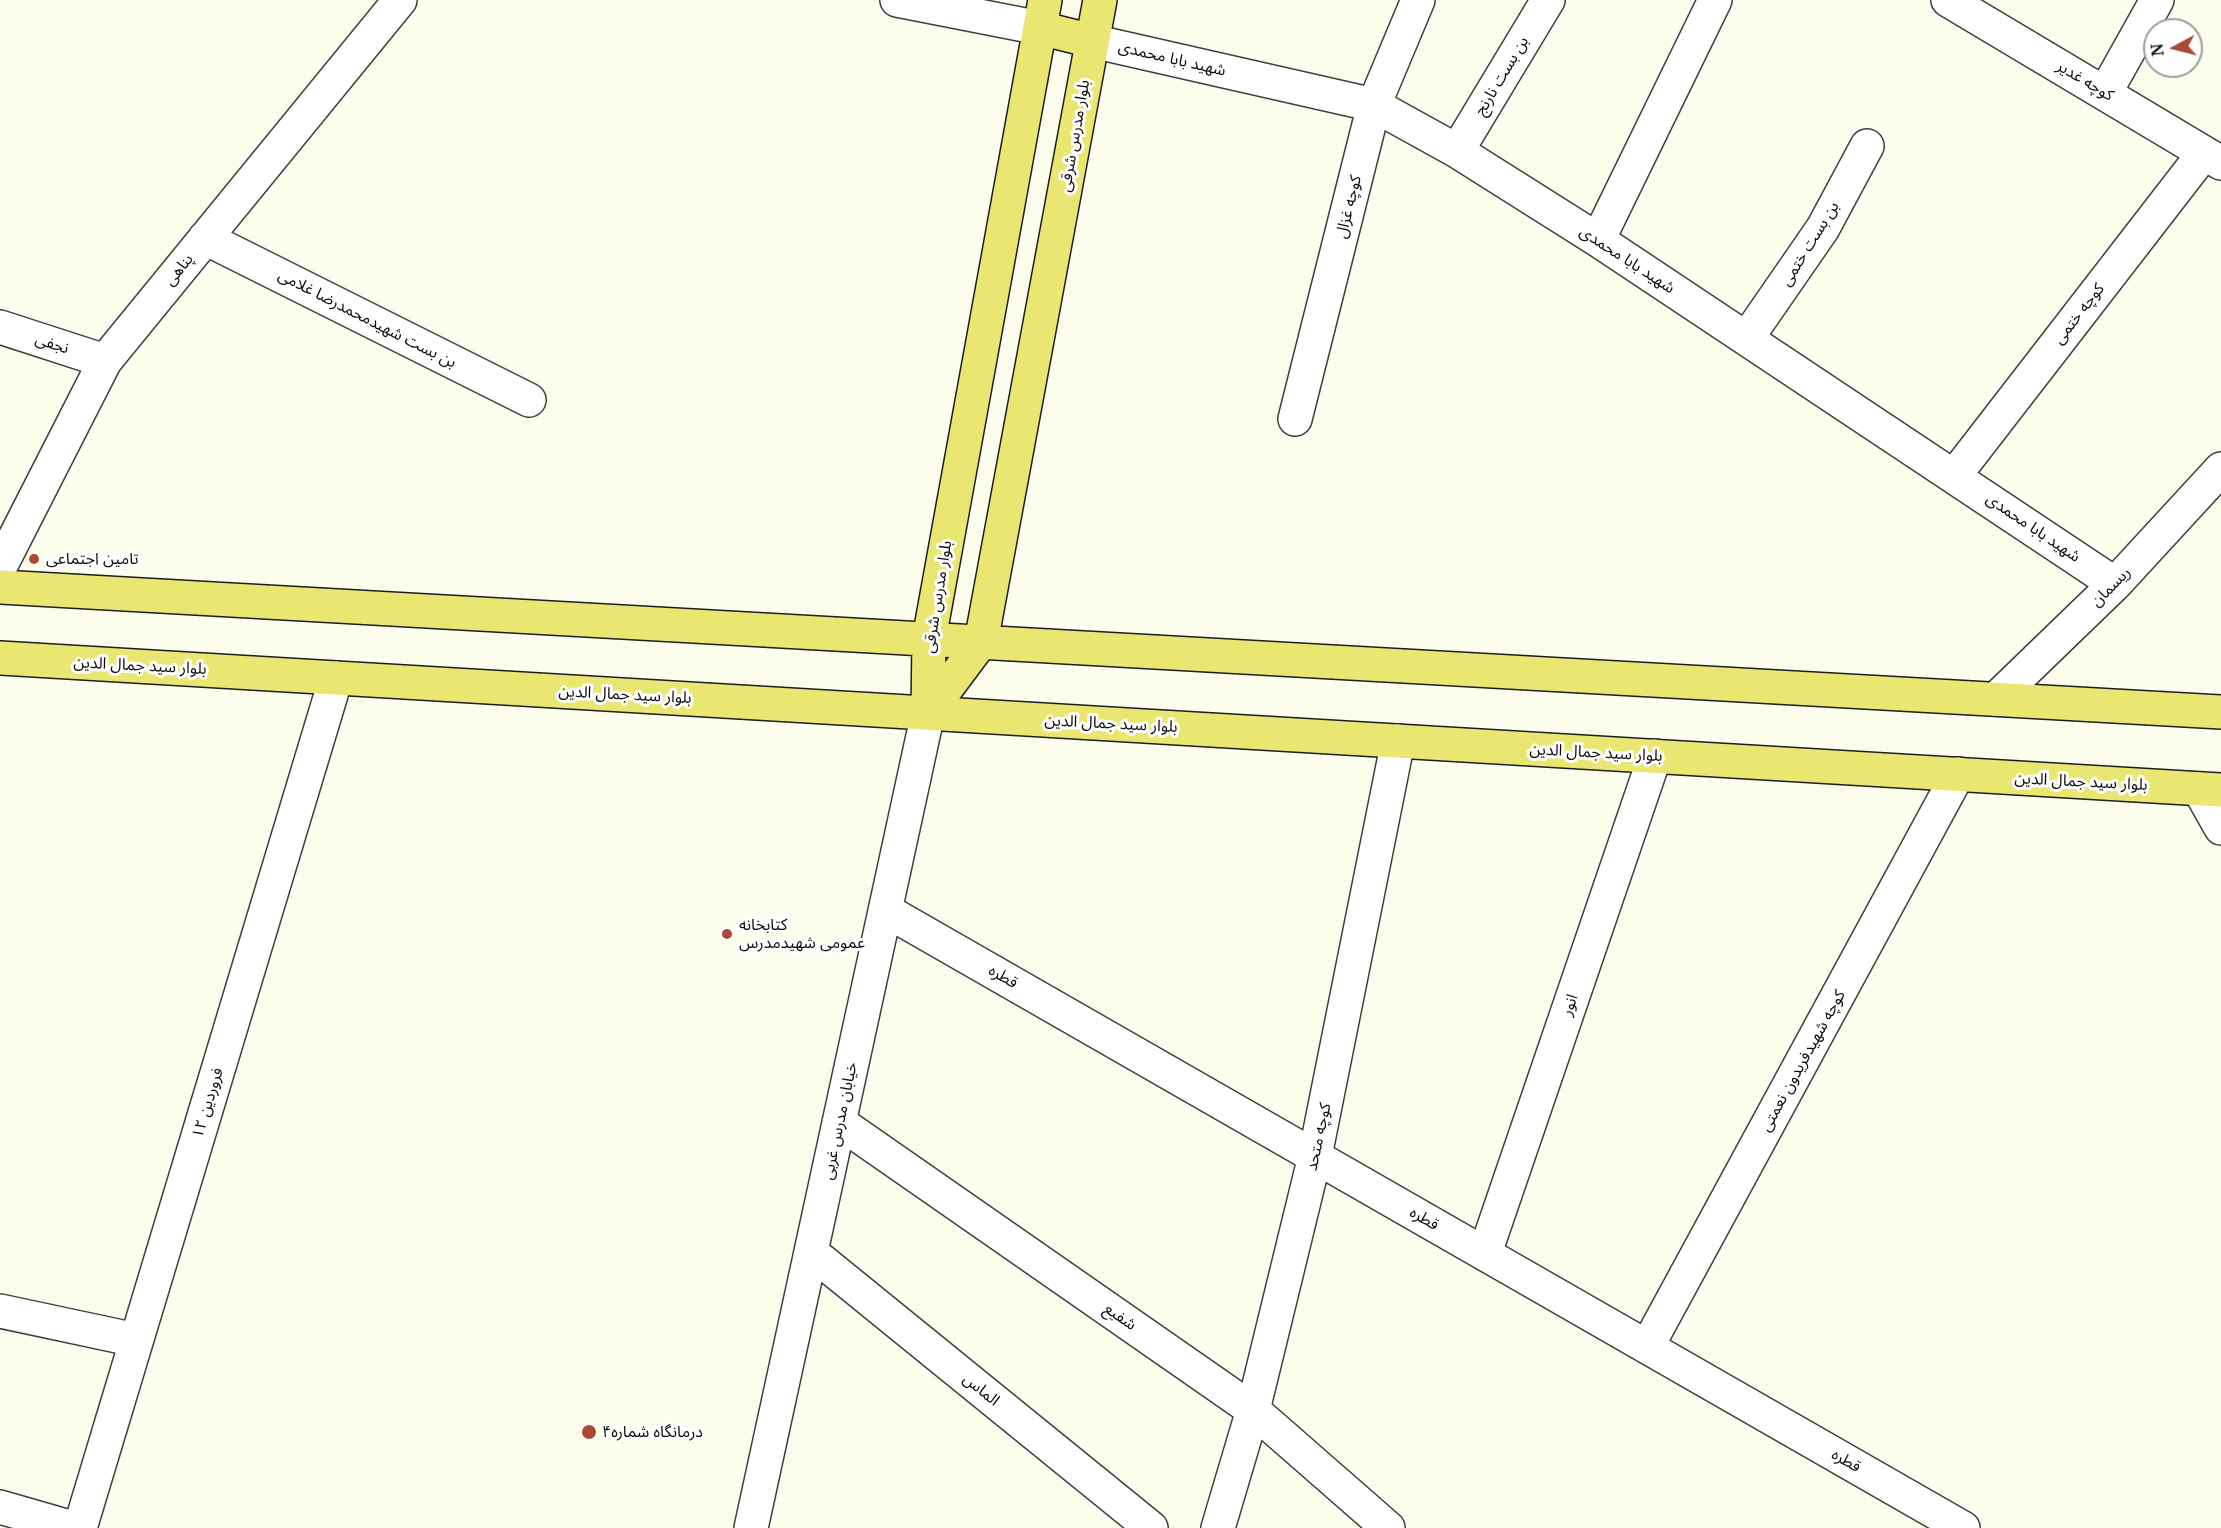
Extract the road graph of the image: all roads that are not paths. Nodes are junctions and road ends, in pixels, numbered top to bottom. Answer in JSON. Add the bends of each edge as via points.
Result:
{"nodes":[{"id":1,"x":400,"y":0,"type":"edge"},
{"id":2,"x":897,"y":0,"type":"edge"},
{"id":3,"x":1100,"y":0,"type":"edge"},
{"id":4,"x":1418,"y":0,"type":"edge"},
{"id":5,"x":1548,"y":0,"type":"edge"},
{"id":6,"x":1715,"y":0,"type":"edge"},
{"id":7,"x":2157,"y":0,"type":"edge"},
{"id":8,"x":1954,"y":1,"type":"edge"},
{"id":9,"x":1043,"y":14,"type":"edge"},
{"id":10,"x":1092,"y":41,"type":"junction"},
{"id":11,"x":2104,"y":93,"type":"junction"},
{"id":12,"x":1374,"y":105,"type":"junction"},
{"id":13,"x":1867,"y":146,"type":"dead end"},
{"id":14,"x":1456,"y":151,"type":"junction"},
{"id":15,"x":2212,"y":158,"type":"edge"},
{"id":16,"x":204,"y":238,"type":"junction"},
{"id":17,"x":1598,"y":240,"type":"junction"},
{"id":18,"x":0,"y":327,"type":"edge"},
{"id":19,"x":1747,"y":338,"type":"junction"},
{"id":20,"x":105,"y":361,"type":"junction"},
{"id":21,"x":529,"y":400,"type":"dead end"},
{"id":22,"x":1295,"y":418,"type":"dead end"},
{"id":23,"x":2221,"y":469,"type":"edge"},
{"id":24,"x":1955,"y":475,"type":"junction"},
{"id":25,"x":0,"y":567,"type":"edge"},
{"id":26,"x":2115,"y":584,"type":"junction"},
{"id":27,"x":0,"y":587,"type":"edge"},
{"id":28,"x":929,"y":639,"type":"junction"},
{"id":29,"x":981,"y":642,"type":"junction"},
{"id":30,"x":0,"y":658,"type":"edge"},
{"id":31,"x":336,"y":678,"type":"junction"},
{"id":32,"x":1996,"y":699,"type":"junction"},
{"id":33,"x":2221,"y":712,"type":"edge"},
{"id":34,"x":928,"y":713,"type":"junction"},
{"id":35,"x":1398,"y":741,"type":"junction"},
{"id":36,"x":1655,"y":756,"type":"junction"},
{"id":37,"x":1958,"y":774,"type":"junction"},
{"id":38,"x":2210,"y":790,"type":"edge"},
{"id":39,"x":2221,"y":828,"type":"edge"},
{"id":40,"x":885,"y":910,"type":"junction"},
{"id":41,"x":839,"y":1122,"type":"junction"},
{"id":42,"x":1315,"y":1156,"type":"junction"},
{"id":43,"x":811,"y":1252,"type":"junction"},
{"id":44,"x":1485,"y":1253,"type":"junction"},
{"id":45,"x":0,"y":1311,"type":"edge"},
{"id":46,"x":136,"y":1340,"type":"junction"},
{"id":47,"x":1647,"y":1347,"type":"junction"},
{"id":48,"x":1253,"y":1410,"type":"junction"},
{"id":49,"x":0,"y":1507,"type":"edge"},
{"id":50,"x":73,"y":1528,"type":"edge"},
{"id":51,"x":80,"y":1528,"type":"edge"},
{"id":52,"x":751,"y":1528,"type":"edge"},
{"id":53,"x":1151,"y":1528,"type":"edge"},
{"id":54,"x":1218,"y":1528,"type":"edge"},
{"id":55,"x":1388,"y":1528,"type":"edge"},
{"id":56,"x":1963,"y":1528,"type":"edge"}],
"edges":[{"from":1,"to":16,"type":"street","name":"پناهی"},
{"from":2,"to":9,"type":"street"},
{"from":3,"to":10,"type":"main road","name":"بلوار مدرس شرقی"},
{"from":4,"to":12,"type":"street","name":"کوچه غزال"},
{"from":5,"to":14,"type":"street","name":"بن بست نارنج"},
{"from":6,"to":17,"type":"street"},
{"from":7,"to":11,"type":"street"},
{"from":8,"to":11,"type":"street","name":"کوچه غدیر"},
{"from":9,"to":10,"type":"main road"},
{"from":9,"to":28,"type":"main road","name":"بلوار مدرس شرقی"},
{"from":10,"to":12,"type":"street","name":"شهید بابا محمدی"},
{"from":10,"to":29,"type":"main road","name":"بلوار مدرس شرقی"},
{"from":11,"to":15,"type":"street","name":"کوچه غدیر"},
{"from":12,"to":14,"type":"street","name":"شهید بابا محمدی"},
{"from":12,"to":22,"type":"street","name":"کوچه غزال"},
{"from":13,"to":19,"type":"street","name":"بن بست ختمی","via":[[1823,228]]},
{"from":14,"to":17,"type":"street","name":"شهید بابا محمدی"},
{"from":15,"to":24,"type":"street","name":"کوچه ختمی"},
{"from":16,"to":20,"type":"street","name":"پناهی"},
{"from":16,"to":21,"type":"street","name":"بن بست شهیدمحمدرضا غلامی"},
{"from":17,"to":19,"type":"street","name":"شهید بابا محمدی"},
{"from":18,"to":20,"type":"street","name":"نجفی"},
{"from":19,"to":24,"type":"street","name":"شهید بابا محمدی"},
{"from":20,"to":25,"type":"street","name":"پناهی"},
{"from":23,"to":26,"type":"street","name":"ریسمان"},
{"from":24,"to":26,"type":"street","name":"شهید بابا محمدی"},
{"from":26,"to":32,"type":"street","name":"ریسمان"},
{"from":27,"to":28,"type":"main road"},
{"from":28,"to":29,"type":"main road"},
{"from":28,"to":34,"type":"main road","name":"بلوار مدرس شرقی"},
{"from":29,"to":32,"type":"main road"},
{"from":29,"to":34,"type":"main road","name":"بلوار مدرس شرقی"},
{"from":30,"to":31,"type":"main road","name":"بلوار سید جمال الدین"},
{"from":31,"to":34,"type":"main road","name":"بلوار سید جمال الدین"},
{"from":31,"to":46,"type":"street","name":"۱۲ فروردین"},
{"from":32,"to":33,"type":"main road"},
{"from":34,"to":35,"type":"main road","name":"بلوار سید جمال الدین"},
{"from":34,"to":40,"type":"street","name":"خیابان مدرس غربی"},
{"from":35,"to":36,"type":"main road","name":"بلوار سید جمال الدین"},
{"from":35,"to":42,"type":"street","name":"کوچه متحد"},
{"from":36,"to":37,"type":"main road","name":"بلوار سید جمال الدین"},
{"from":36,"to":44,"type":"street","name":"انور"},
{"from":37,"to":38,"type":"main road","name":"بلوار سید جمال الدین"},
{"from":37,"to":47,"type":"street","name":"کوچه شهیدفریدون نعمتی"},
{"from":38,"to":39,"type":"street"},
{"from":40,"to":41,"type":"street","name":"خیابان مدرس غربی"},
{"from":40,"to":42,"type":"street","name":"قطره"},
{"from":41,"to":43,"type":"street","name":"خیابان مدرس غربی"},
{"from":41,"to":48,"type":"street","name":"شفیع"},
{"from":42,"to":44,"type":"street","name":"قطره"},
{"from":42,"to":48,"type":"street","name":"کوچه متحد"},
{"from":43,"to":52,"type":"street","name":"خیابان مدرس غربی"},
{"from":43,"to":53,"type":"street","name":"الماس"},
{"from":44,"to":47,"type":"street","name":"قطره"},
{"from":45,"to":46,"type":"street"},
{"from":46,"to":51,"type":"street","name":"۱۲ فروردین"},
{"from":47,"to":56,"type":"street","name":"قطره"},
{"from":48,"to":54,"type":"street","name":"کوچه متحد"},
{"from":48,"to":55,"type":"street","name":"شفیع"},
{"from":49,"to":50,"type":"street"}]}
